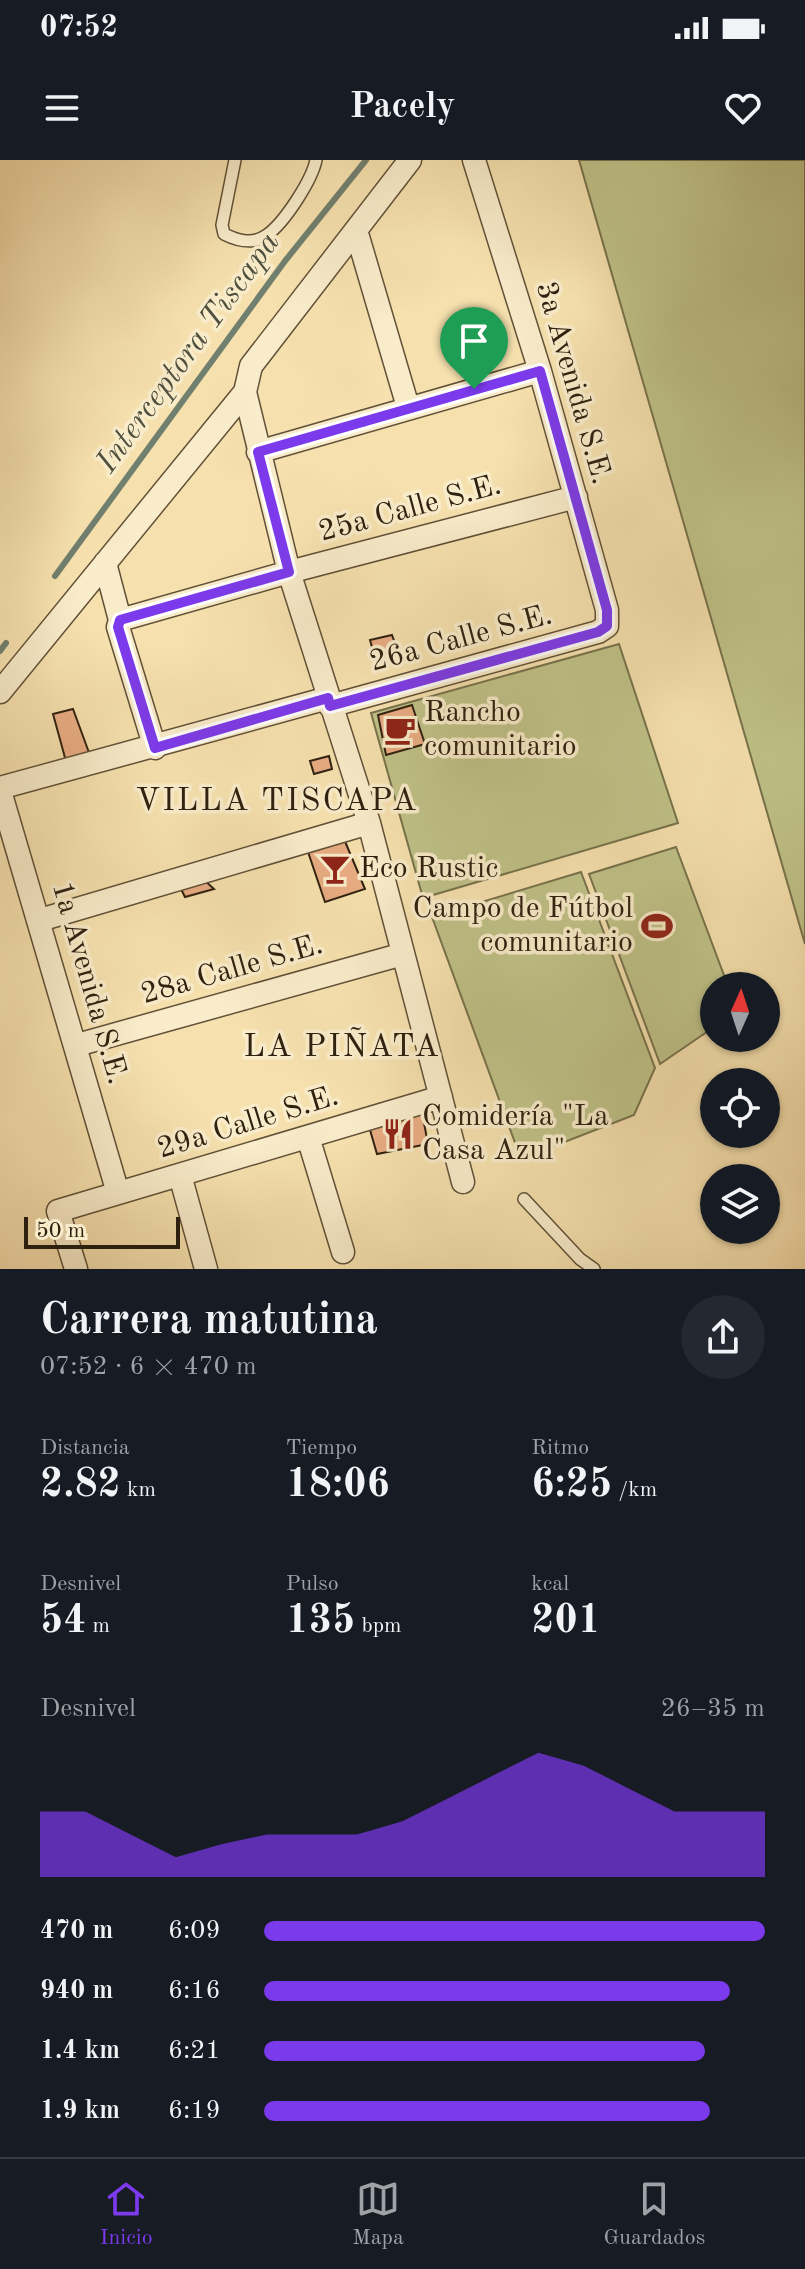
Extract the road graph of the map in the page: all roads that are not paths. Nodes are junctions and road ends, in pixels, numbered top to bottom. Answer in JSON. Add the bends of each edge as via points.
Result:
{"nodes":[{"id":1,"x":235,"y":160,"type":"edge"},
{"id":2,"x":316,"y":160,"type":"edge"},
{"id":3,"x":410,"y":160,"type":"edge"},
{"id":4,"x":474,"y":160,"type":"edge"},
{"id":5,"x":356,"y":230,"type":"junction"},
{"id":6,"x":540,"y":371,"type":"junction"},
{"id":7,"x":245,"y":392,"type":"junction"},
{"id":8,"x":408,"y":407,"type":"junction"},
{"id":9,"x":258,"y":452,"type":"junction"},
{"id":10,"x":576,"y":497,"type":"junction"},
{"id":11,"x":105,"y":563,"type":"junction"},
{"id":12,"x":289,"y":572,"type":"junction"},
{"id":13,"x":120,"y":620,"type":"junction"},
{"id":14,"x":607,"y":626,"type":"joint"},
{"id":15,"x":0,"y":692,"type":"edge"},
{"id":16,"x":329,"y":702,"type":"junction"},
{"id":17,"x":155,"y":748,"type":"junction"},
{"id":18,"x":0,"y":790,"type":"edge"},
{"id":19,"x":369,"y":823,"type":"junction"},
{"id":20,"x":40,"y":920,"type":"junction"},
{"id":21,"x":403,"y":954,"type":"junction"},
{"id":22,"x":77,"y":1045,"type":"junction"},
{"id":23,"x":441,"y":1097,"type":"junction"},
{"id":24,"x":308,"y":1137,"type":"junction"},
{"id":25,"x":180,"y":1175,"type":"junction"},
{"id":26,"x":463,"y":1182,"type":"dead end"},
{"id":27,"x":118,"y":1193,"type":"junction"},
{"id":28,"x":524,"y":1199,"type":"dead end"},
{"id":29,"x":343,"y":1252,"type":"dead end"},
{"id":30,"x":76,"y":1269,"type":"edge"},
{"id":31,"x":206,"y":1269,"type":"edge"},
{"id":32,"x":594,"y":1269,"type":"edge"}],
"edges":[{"from":1,"to":2,"type":"lane","via":[[222,225],[224,234],[251,241],[276,225],[313,177]]},
{"from":3,"to":5,"type":"street"},
{"from":4,"to":6,"type":"street","name":"3a Avenida S.E."},
{"from":5,"to":7,"type":"street","via":[[251,366]]},
{"from":5,"to":8,"type":"street"},
{"from":6,"to":8,"type":"street"},
{"from":6,"to":10,"type":"street","name":"3a Avenida S.E."},
{"from":7,"to":9,"type":"street"},
{"from":7,"to":11,"type":"street"},
{"from":8,"to":9,"type":"street"},
{"from":9,"to":12,"type":"street"},
{"from":10,"to":12,"type":"street","name":"25a Calle S.E."},
{"from":10,"to":14,"type":"street","name":"3a Avenida S.E."},
{"from":11,"to":13,"type":"street"},
{"from":11,"to":15,"type":"street"},
{"from":12,"to":13,"type":"street","name":"25a Calle S.E."},
{"from":12,"to":16,"type":"street"},
{"from":13,"to":17,"type":"street"},
{"from":14,"to":16,"type":"street","name":"26a Calle S.E."},
{"from":16,"to":17,"type":"street","name":"26a Calle S.E."},
{"from":16,"to":19,"type":"street"},
{"from":17,"to":18,"type":"street","name":"26a Calle S.E."},
{"from":18,"to":20,"type":"street","name":"1a Avenida S.E."},
{"from":19,"to":20,"type":"street"},
{"from":19,"to":21,"type":"street"},
{"from":20,"to":22,"type":"street","name":"1a Avenida S.E."},
{"from":21,"to":22,"type":"street","name":"28a Calle S.E."},
{"from":21,"to":23,"type":"street"},
{"from":22,"to":27,"type":"street","name":"1a Avenida S.E."},
{"from":23,"to":24,"type":"street","name":"29a Calle S.E."},
{"from":23,"to":26,"type":"street"},
{"from":24,"to":25,"type":"street","name":"29a Calle S.E."},
{"from":24,"to":29,"type":"street"},
{"from":25,"to":27,"type":"street","name":"29a Calle S.E."},
{"from":25,"to":31,"type":"street"},
{"from":27,"to":30,"type":"street","name":"29a Calle S.E.","via":[[58,1211]]},
{"from":28,"to":32,"type":"lane"}]}
